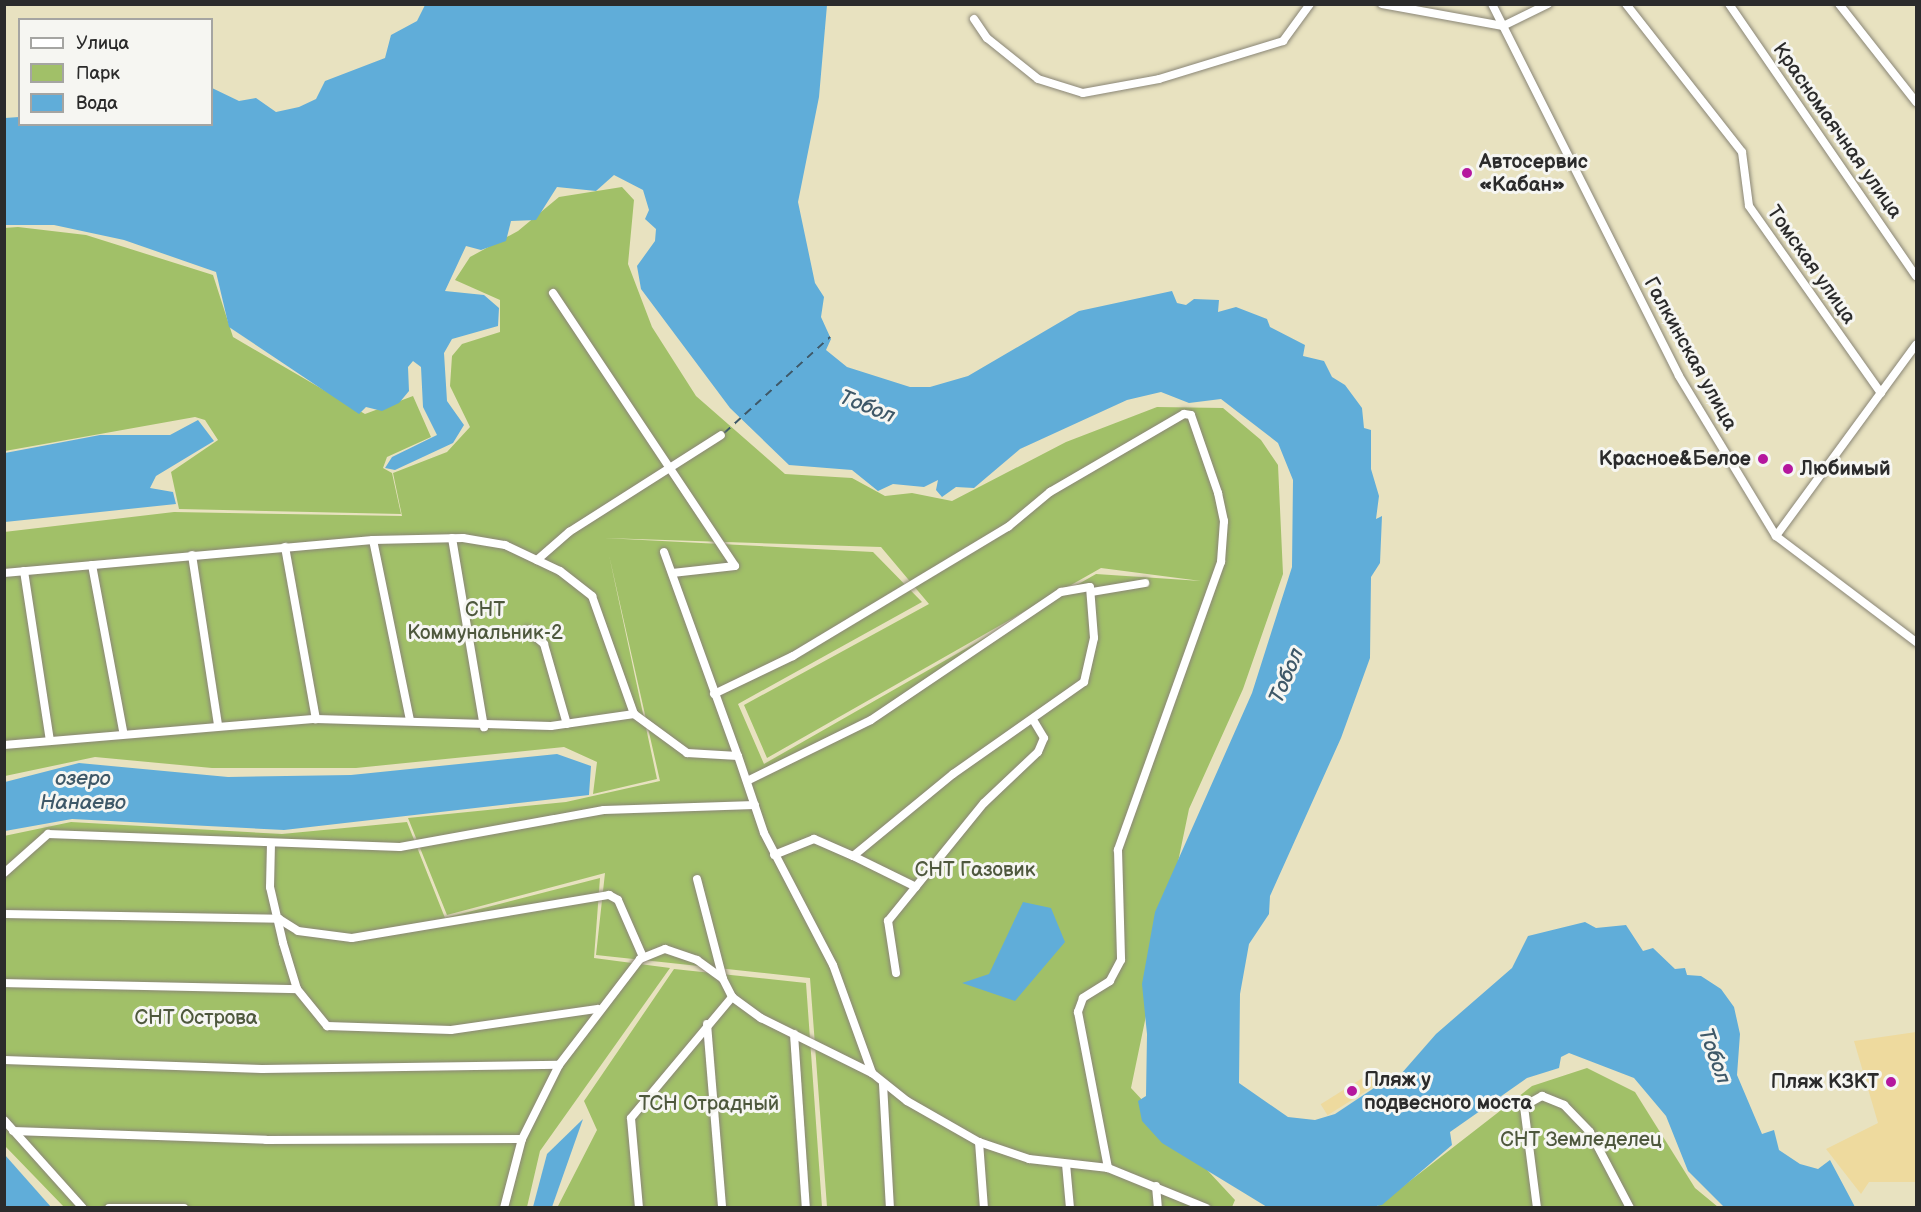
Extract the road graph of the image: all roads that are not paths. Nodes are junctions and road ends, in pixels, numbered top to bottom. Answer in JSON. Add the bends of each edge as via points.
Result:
{"nodes":[{"id":1,"x":1310,"y":4,"type":"edge"},
{"id":2,"x":1382,"y":4,"type":"edge"},
{"id":3,"x":1492,"y":4,"type":"edge"},
{"id":4,"x":1548,"y":4,"type":"edge"},
{"id":5,"x":1626,"y":4,"type":"edge"},
{"id":6,"x":1729,"y":4,"type":"edge"},
{"id":7,"x":1839,"y":4,"type":"edge"},
{"id":8,"x":974,"y":19,"type":"dead end"},
{"id":9,"x":1503,"y":26,"type":"junction"},
{"id":10,"x":1917,"y":102,"type":"edge"},
{"id":11,"x":1917,"y":276,"type":"edge"},
{"id":12,"x":553,"y":293,"type":"dead end"},
{"id":13,"x":1917,"y":345,"type":"edge"},
{"id":14,"x":1881,"y":393,"type":"junction"},
{"id":15,"x":721,"y":435,"type":"dead end"},
{"id":16,"x":668,"y":466,"type":"junction"},
{"id":17,"x":1776,"y":536,"type":"junction"},
{"id":18,"x":452,"y":538,"type":"junction"},
{"id":19,"x":372,"y":540,"type":"junction"},
{"id":20,"x":285,"y":547,"type":"junction"},
{"id":21,"x":664,"y":552,"type":"dead end"},
{"id":22,"x":192,"y":555,"type":"junction"},
{"id":23,"x":537,"y":560,"type":"junction"},
{"id":24,"x":92,"y":565,"type":"junction"},
{"id":25,"x":24,"y":571,"type":"junction"},
{"id":26,"x":4,"y":573,"type":"edge"},
{"id":27,"x":672,"y":573,"type":"junction"},
{"id":28,"x":1145,"y":583,"type":"dead end"},
{"id":29,"x":1092,"y":592,"type":"junction"},
{"id":30,"x":527,"y":630,"type":"dead end"},
{"id":31,"x":1917,"y":642,"type":"edge"},
{"id":32,"x":714,"y":694,"type":"junction"},
{"id":33,"x":634,"y":714,"type":"junction"},
{"id":34,"x":316,"y":719,"type":"junction"},
{"id":35,"x":410,"y":720,"type":"junction"},
{"id":36,"x":1033,"y":720,"type":"junction"},
{"id":37,"x":567,"y":724,"type":"junction"},
{"id":38,"x":218,"y":725,"type":"junction"},
{"id":39,"x":484,"y":727,"type":"junction"},
{"id":40,"x":123,"y":731,"type":"junction"},
{"id":41,"x":50,"y":740,"type":"junction"},
{"id":42,"x":4,"y":745,"type":"edge"},
{"id":43,"x":738,"y":756,"type":"junction"},
{"id":44,"x":747,"y":781,"type":"junction"},
{"id":45,"x":755,"y":805,"type":"junction"},
{"id":46,"x":270,"y":843,"type":"junction"},
{"id":47,"x":774,"y":855,"type":"junction"},
{"id":48,"x":853,"y":856,"type":"junction"},
{"id":49,"x":4,"y":873,"type":"edge"},
{"id":50,"x":697,"y":879,"type":"dead end"},
{"id":51,"x":916,"y":887,"type":"junction"},
{"id":52,"x":4,"y":914,"type":"edge"},
{"id":53,"x":279,"y":919,"type":"junction"},
{"id":54,"x":643,"y":957,"type":"junction"},
{"id":55,"x":896,"y":972,"type":"dead end"},
{"id":56,"x":723,"y":979,"type":"junction"},
{"id":57,"x":4,"y":984,"type":"edge"},
{"id":58,"x":297,"y":989,"type":"junction"},
{"id":59,"x":732,"y":997,"type":"junction"},
{"id":60,"x":597,"y":1009,"type":"junction"},
{"id":61,"x":707,"y":1024,"type":"junction"},
{"id":62,"x":794,"y":1034,"type":"junction"},
{"id":63,"x":4,"y":1060,"type":"edge"},
{"id":64,"x":559,"y":1065,"type":"junction"},
{"id":65,"x":872,"y":1072,"type":"junction"},
{"id":66,"x":883,"y":1084,"type":"junction"},
{"id":67,"x":4,"y":1120,"type":"edge"},
{"id":68,"x":13,"y":1131,"type":"junction"},
{"id":69,"x":522,"y":1139,"type":"junction"},
{"id":70,"x":979,"y":1142,"type":"junction"},
{"id":71,"x":1066,"y":1164,"type":"junction"},
{"id":72,"x":1108,"y":1168,"type":"junction"},
{"id":73,"x":1156,"y":1186,"type":"junction"},
{"id":74,"x":83,"y":1208,"type":"edge"},
{"id":75,"x":109,"y":1208,"type":"edge"},
{"id":76,"x":184,"y":1208,"type":"edge"},
{"id":77,"x":504,"y":1208,"type":"edge"},
{"id":78,"x":639,"y":1208,"type":"edge"},
{"id":79,"x":722,"y":1208,"type":"edge"},
{"id":80,"x":806,"y":1208,"type":"edge"},
{"id":81,"x":890,"y":1208,"type":"edge"},
{"id":82,"x":984,"y":1208,"type":"edge"},
{"id":83,"x":1070,"y":1208,"type":"edge"},
{"id":84,"x":1158,"y":1208,"type":"edge"},
{"id":85,"x":1206,"y":1208,"type":"edge"},
{"id":86,"x":1537,"y":1208,"type":"edge"},
{"id":87,"x":1630,"y":1208,"type":"edge"}],
"edges":[{"from":1,"to":8,"type":"street","via":[[1283,41],[1159,80],[1083,93],[1038,79],[987,38]]},
{"from":2,"to":9,"type":"street"},
{"from":3,"to":9,"type":"street","name":"Галкинская улица"},
{"from":4,"to":9,"type":"street"},
{"from":5,"to":14,"type":"street","name":"Томская улица","via":[[1742,152],[1749,206]]},
{"from":6,"to":11,"type":"street","name":"Красномаячная улица"},
{"from":7,"to":10,"type":"street"},
{"from":9,"to":17,"type":"street","name":"Галкинская улица","via":[[1679,376]]},
{"from":12,"to":16,"type":"street"},
{"from":13,"to":14,"type":"street"},
{"from":14,"to":17,"type":"street"},
{"from":15,"to":16,"type":"street"},
{"from":16,"to":23,"type":"street"},
{"from":16,"to":27,"type":"street","via":[[735,566]]},
{"from":17,"to":31,"type":"street","name":"Галкинская улица"},
{"from":18,"to":19,"type":"street"},
{"from":18,"to":23,"type":"street","via":[[505,545]]},
{"from":18,"to":39,"type":"street"},
{"from":19,"to":20,"type":"street"},
{"from":19,"to":35,"type":"street"},
{"from":20,"to":22,"type":"street"},
{"from":20,"to":34,"type":"street"},
{"from":21,"to":27,"type":"street"},
{"from":22,"to":24,"type":"street"},
{"from":22,"to":38,"type":"street"},
{"from":23,"to":33,"type":"street","via":[[592,596]]},
{"from":24,"to":25,"type":"street"},
{"from":24,"to":40,"type":"street"},
{"from":25,"to":26,"type":"street"},
{"from":25,"to":41,"type":"street"},
{"from":27,"to":32,"type":"street"},
{"from":28,"to":29,"type":"street"},
{"from":29,"to":36,"type":"street","via":[[1094,638],[1083,682]]},
{"from":29,"to":44,"type":"street","via":[[1087,584],[1069,588],[871,720]]},
{"from":30,"to":37,"type":"street","via":[[544,644]]},
{"from":32,"to":43,"type":"street"},
{"from":32,"to":72,"type":"street","via":[[793,656],[1008,527],[1050,492],[1184,414],[1191,415],[1224,521],[1221,562],[1118,850],[1121,960],[1110,981],[1083,998],[1078,1012]]},
{"from":33,"to":37,"type":"street"},
{"from":33,"to":43,"type":"street","via":[[657,725],[687,753]]},
{"from":34,"to":35,"type":"street"},
{"from":34,"to":38,"type":"street"},
{"from":35,"to":39,"type":"street"},
{"from":36,"to":48,"type":"street","via":[[953,774]]},
{"from":36,"to":51,"type":"street","via":[[1044,738],[1038,752],[984,803]]},
{"from":37,"to":39,"type":"street"},
{"from":38,"to":40,"type":"street"},
{"from":40,"to":41,"type":"street"},
{"from":41,"to":42,"type":"street"},
{"from":43,"to":44,"type":"street"},
{"from":44,"to":45,"type":"street"},
{"from":45,"to":46,"type":"street","via":[[604,810],[400,848]]},
{"from":45,"to":47,"type":"street"},
{"from":46,"to":49,"type":"street","via":[[48,834]]},
{"from":46,"to":53,"type":"street","via":[[270,887]]},
{"from":47,"to":48,"type":"street","via":[[814,839]]},
{"from":47,"to":65,"type":"street","via":[[833,965]]},
{"from":48,"to":51,"type":"street"},
{"from":50,"to":56,"type":"street"},
{"from":51,"to":55,"type":"street","via":[[887,925]]},
{"from":52,"to":53,"type":"street"},
{"from":53,"to":54,"type":"street","via":[[298,931],[352,939],[609,895],[618,900]]},
{"from":53,"to":58,"type":"street"},
{"from":54,"to":56,"type":"street","via":[[665,949],[697,960]]},
{"from":54,"to":60,"type":"street"},
{"from":56,"to":59,"type":"street"},
{"from":57,"to":58,"type":"street"},
{"from":58,"to":60,"type":"street","via":[[319,1020],[335,1030],[451,1030]]},
{"from":59,"to":61,"type":"street"},
{"from":59,"to":62,"type":"street"},
{"from":60,"to":64,"type":"street"},
{"from":61,"to":78,"type":"street","via":[[631,1118]]},
{"from":61,"to":79,"type":"street"},
{"from":62,"to":65,"type":"street"},
{"from":62,"to":80,"type":"street"},
{"from":63,"to":64,"type":"street","via":[[262,1069]]},
{"from":64,"to":69,"type":"street"},
{"from":65,"to":66,"type":"street"},
{"from":66,"to":70,"type":"street"},
{"from":66,"to":81,"type":"street"},
{"from":67,"to":68,"type":"street"},
{"from":68,"to":69,"type":"street","via":[[266,1140]]},
{"from":68,"to":74,"type":"street"},
{"from":69,"to":77,"type":"street"},
{"from":70,"to":71,"type":"street"},
{"from":70,"to":82,"type":"street"},
{"from":71,"to":72,"type":"street"},
{"from":71,"to":83,"type":"street"},
{"from":72,"to":73,"type":"street"},
{"from":73,"to":84,"type":"street"},
{"from":73,"to":85,"type":"street"},
{"from":75,"to":76,"type":"street"},
{"from":86,"to":87,"type":"street","via":[[1524,1106],[1542,1096],[1564,1105],[1590,1132]]}]}
